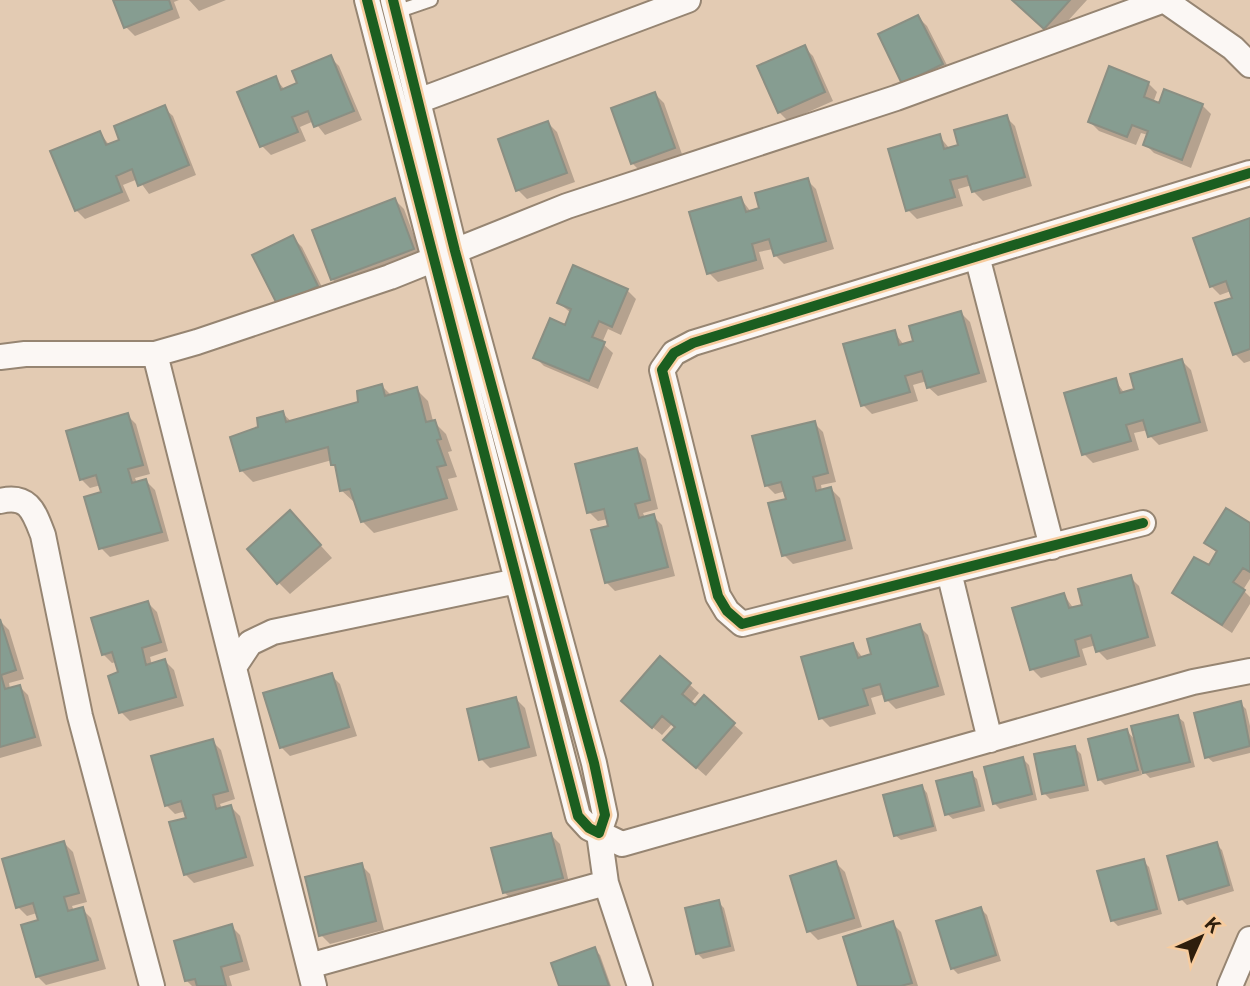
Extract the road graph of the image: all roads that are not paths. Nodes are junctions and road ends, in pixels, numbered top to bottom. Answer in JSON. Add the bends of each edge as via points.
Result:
{"nodes":[{"id":1,"x":367,"y":0,"type":"edge"},
{"id":2,"x":432,"y":0,"type":"edge"},
{"id":3,"x":688,"y":0,"type":"edge"},
{"id":4,"x":1164,"y":0,"type":"edge"},
{"id":5,"x":394,"y":6,"type":"edge"},
{"id":6,"x":1250,"y":65,"type":"edge"},
{"id":7,"x":418,"y":101,"type":"junction"},
{"id":8,"x":1250,"y":173,"type":"edge"},
{"id":9,"x":444,"y":255,"type":"junction"},
{"id":10,"x":977,"y":256,"type":"junction"},
{"id":11,"x":155,"y":355,"type":"junction"},
{"id":12,"x":0,"y":357,"type":"edge"},
{"id":13,"x":0,"y":501,"type":"edge"},
{"id":14,"x":1143,"y":523,"type":"dead end"},
{"id":15,"x":1052,"y":547,"type":"junction"},
{"id":16,"x":949,"y":572,"type":"junction"},
{"id":17,"x":517,"y":580,"type":"junction"},
{"id":18,"x":234,"y":667,"type":"junction"},
{"id":19,"x":1250,"y":671,"type":"edge"},
{"id":20,"x":990,"y":740,"type":"junction"},
{"id":21,"x":599,"y":833,"type":"junction"},
{"id":22,"x":606,"y":883,"type":"junction"},
{"id":23,"x":1250,"y":939,"type":"edge"},
{"id":24,"x":312,"y":976,"type":"edge"},
{"id":25,"x":152,"y":986,"type":"edge"},
{"id":26,"x":640,"y":986,"type":"edge"},
{"id":27,"x":1230,"y":986,"type":"edge"}],
"edges":[{"from":1,"to":9,"type":"street"},
{"from":2,"to":5,"type":"lane"},
{"from":3,"to":7,"type":"street"},
{"from":4,"to":6,"type":"street"},
{"from":4,"to":9,"type":"street","via":[[896,98],[567,206]]},
{"from":5,"to":7,"type":"street"},
{"from":7,"to":9,"type":"street"},
{"from":8,"to":10,"type":"street"},
{"from":9,"to":11,"type":"street"},
{"from":9,"to":17,"type":"street"},
{"from":9,"to":21,"type":"street","via":[[594,763],[605,815]]},
{"from":10,"to":15,"type":"street"},
{"from":10,"to":16,"type":"street","via":[[693,343],[674,352],[662,370],[718,596],[742,624]]},
{"from":11,"to":12,"type":"street"},
{"from":11,"to":18,"type":"street"},
{"from":13,"to":25,"type":"street","via":[[23,501],[33,510],[43,535],[80,716]]},
{"from":14,"to":15,"type":"street"},
{"from":15,"to":16,"type":"street"},
{"from":16,"to":20,"type":"street"},
{"from":17,"to":18,"type":"street","via":[[273,632],[250,643]]},
{"from":17,"to":21,"type":"street","via":[[578,816]]},
{"from":18,"to":24,"type":"street"},
{"from":19,"to":20,"type":"street","via":[[1193,682]]},
{"from":20,"to":21,"type":"street","via":[[622,844]]},
{"from":21,"to":22,"type":"street"},
{"from":22,"to":24,"type":"street"},
{"from":22,"to":26,"type":"street"},
{"from":23,"to":27,"type":"street"}]}
